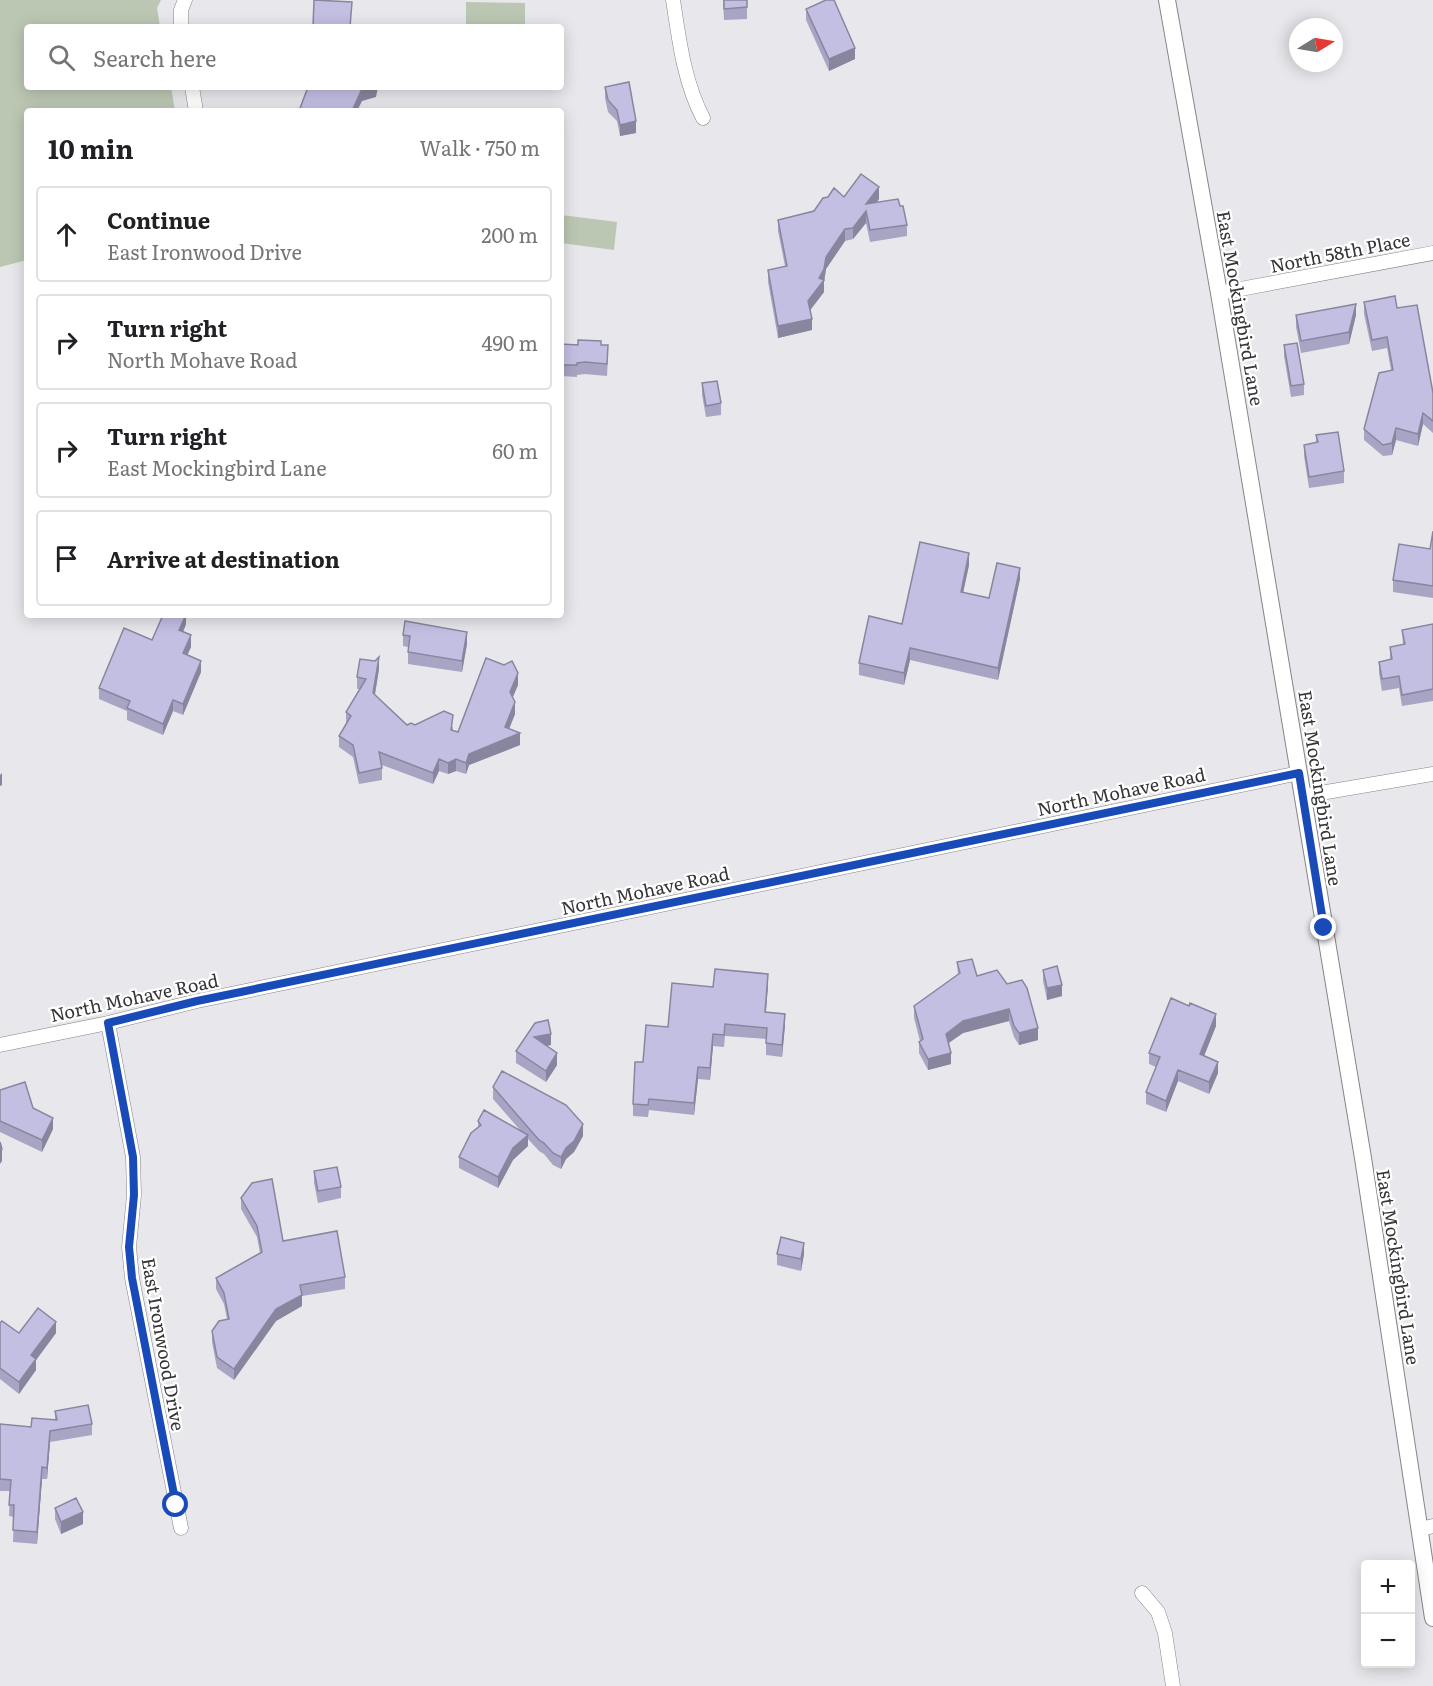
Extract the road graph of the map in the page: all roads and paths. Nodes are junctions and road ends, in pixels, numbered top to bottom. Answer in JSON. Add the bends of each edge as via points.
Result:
{"nodes":[{"id":1,"x":185,"y":0,"type":"edge"},
{"id":2,"x":673,"y":0,"type":"edge"},
{"id":3,"x":1167,"y":0,"type":"edge"},
{"id":4,"x":181,"y":24,"type":"edge"},
{"id":5,"x":192,"y":90,"type":"edge"},
{"id":6,"x":196,"y":108,"type":"edge"},
{"id":7,"x":703,"y":118,"type":"dead end"},
{"id":8,"x":1433,"y":253,"type":"edge"},
{"id":9,"x":1219,"y":293,"type":"junction"},
{"id":10,"x":1299,"y":773,"type":"junction"},
{"id":11,"x":1433,"y":774,"type":"edge"},
{"id":12,"x":1303,"y":796,"type":"junction"},
{"id":13,"x":108,"y":1023,"type":"junction"},
{"id":14,"x":0,"y":1045,"type":"edge"},
{"id":15,"x":181,"y":1528,"type":"dead end"},
{"id":16,"x":1426,"y":1528,"type":"edge"},
{"id":17,"x":1142,"y":1593,"type":"dead end"},
{"id":18,"x":1433,"y":1618,"type":"edge"},
{"id":19,"x":1173,"y":1686,"type":"edge"}],
"edges":[{"from":1,"to":4,"type":"street"},
{"from":2,"to":7,"type":"street","via":[[691,90]]},
{"from":3,"to":9,"type":"street","name":"East Mockingbird Lane"},
{"from":5,"to":6,"type":"street"},
{"from":8,"to":9,"type":"street","name":"North 58th Place"},
{"from":9,"to":10,"type":"street","name":"East Mockingbird Lane"},
{"from":10,"to":12,"type":"street","name":"East Mockingbird Lane"},
{"from":10,"to":13,"type":"street","name":"North Mohave Road","via":[[197,1001]]},
{"from":11,"to":12,"type":"street"},
{"from":12,"to":16,"type":"street","name":"East Mockingbird Lane"},
{"from":13,"to":14,"type":"street","name":"North Mohave Road"},
{"from":13,"to":15,"type":"street","name":"East Ironwood Drive","via":[[133,1157],[129,1247],[132,1278]]},
{"from":16,"to":18,"type":"street","name":"East Mockingbird Lane"},
{"from":17,"to":19,"type":"street","via":[[1158,1612]]}]}
